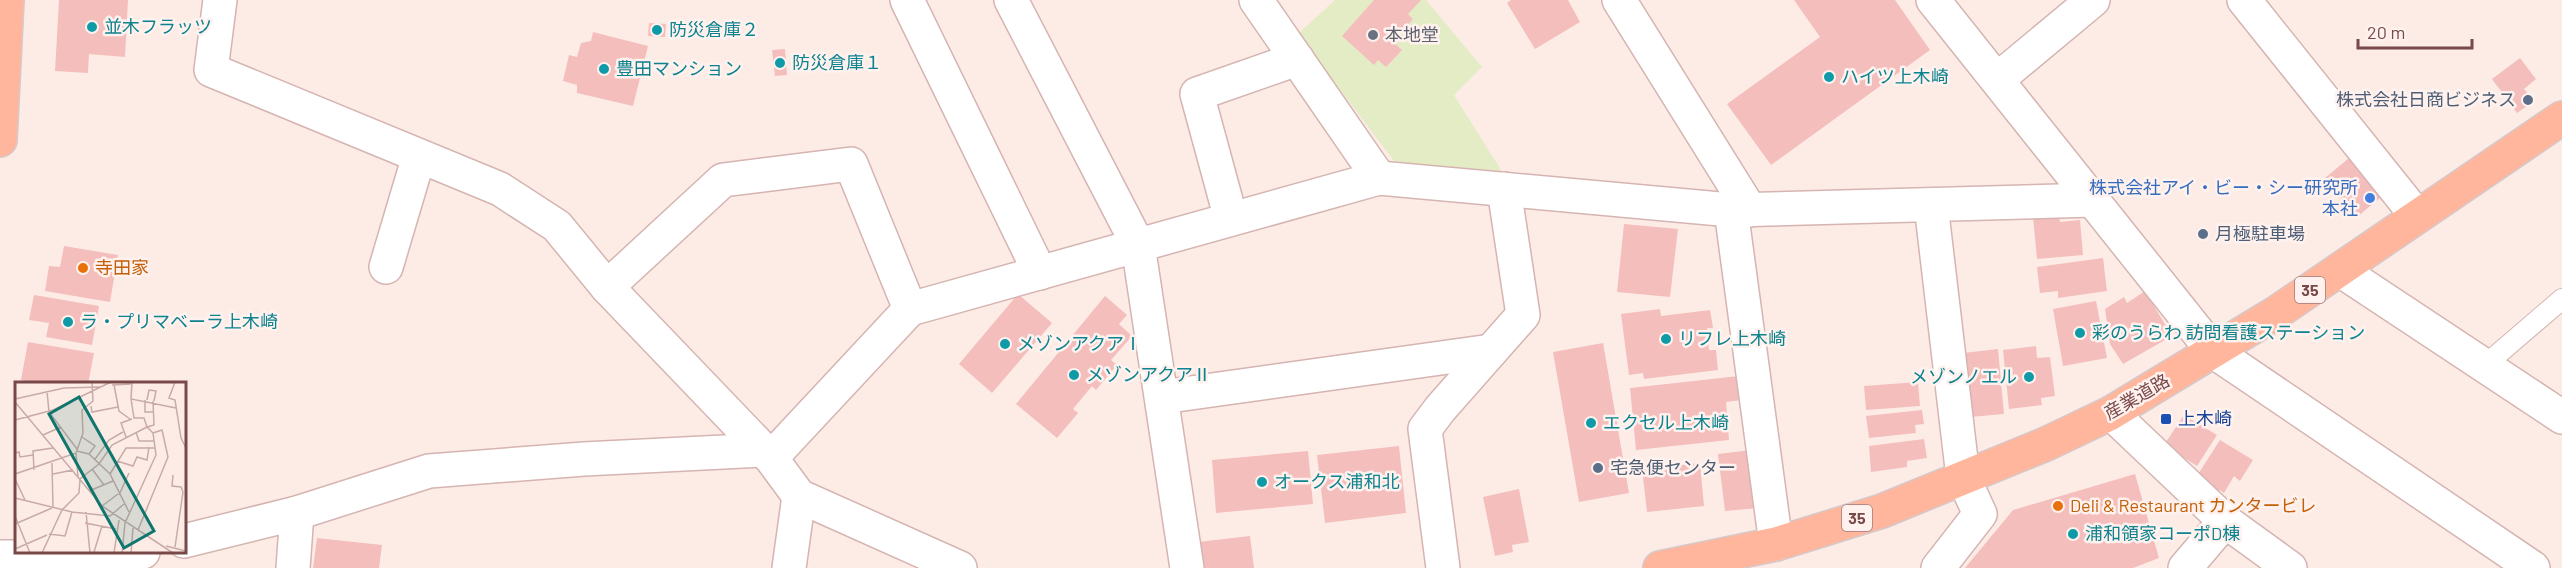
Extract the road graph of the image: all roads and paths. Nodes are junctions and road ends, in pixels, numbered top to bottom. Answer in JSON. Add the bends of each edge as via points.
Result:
{"nodes":[{"id":1,"x":7,"y":0,"type":"edge"},
{"id":2,"x":220,"y":0,"type":"edge"},
{"id":3,"x":907,"y":0,"type":"edge"},
{"id":4,"x":1011,"y":0,"type":"edge"},
{"id":5,"x":1256,"y":0,"type":"edge"},
{"id":6,"x":1619,"y":0,"type":"edge"},
{"id":7,"x":1933,"y":0,"type":"edge"},
{"id":8,"x":2244,"y":0,"type":"edge"},
{"id":9,"x":2085,"y":2,"type":"edge"},
{"id":10,"x":1297,"y":59,"type":"junction"},
{"id":11,"x":1998,"y":79,"type":"junction"},
{"id":12,"x":2562,"y":118,"type":"edge"},
{"id":13,"x":0,"y":140,"type":"edge"},
{"id":14,"x":419,"y":156,"type":"junction"},
{"id":15,"x":1379,"y":178,"type":"junction"},
{"id":16,"x":1504,"y":189,"type":"junction"},
{"id":17,"x":2094,"y":200,"type":"junction"},
{"id":18,"x":1931,"y":205,"type":"junction"},
{"id":19,"x":1741,"y":210,"type":"junction"},
{"id":20,"x":2417,"y":216,"type":"junction"},
{"id":21,"x":1231,"y":219,"type":"junction"},
{"id":22,"x":1138,"y":245,"type":"junction"},
{"id":23,"x":386,"y":267,"type":"dead end"},
{"id":24,"x":2340,"y":270,"type":"junction"},
{"id":25,"x":1040,"y":273,"type":"junction"},
{"id":26,"x":607,"y":287,"type":"junction"},
{"id":27,"x":2562,"y":299,"type":"edge"},
{"id":28,"x":910,"y":309,"type":"junction"},
{"id":29,"x":1491,"y":351,"type":"junction"},
{"id":30,"x":2213,"y":351,"type":"junction"},
{"id":31,"x":2484,"y":366,"type":"junction"},
{"id":32,"x":1162,"y":397,"type":"junction"},
{"id":33,"x":2111,"y":413,"type":"junction"},
{"id":34,"x":2562,"y":417,"type":"edge"},
{"id":35,"x":767,"y":454,"type":"junction"},
{"id":36,"x":1964,"y":477,"type":"junction"},
{"id":37,"x":799,"y":496,"type":"junction"},
{"id":38,"x":297,"y":513,"type":"junction"},
{"id":39,"x":2224,"y":521,"type":"junction"},
{"id":40,"x":186,"y":541,"type":"edge"},
{"id":41,"x":1776,"y":544,"type":"junction"},
{"id":42,"x":138,"y":553,"type":"edge"},
{"id":43,"x":0,"y":556,"type":"edge"},
{"id":44,"x":293,"y":568,"type":"edge"},
{"id":45,"x":789,"y":568,"type":"edge"},
{"id":46,"x":960,"y":568,"type":"edge"},
{"id":47,"x":1187,"y":568,"type":"edge"},
{"id":48,"x":1443,"y":568,"type":"edge"},
{"id":49,"x":1660,"y":568,"type":"edge"},
{"id":50,"x":1938,"y":568,"type":"edge"},
{"id":51,"x":2185,"y":568,"type":"edge"},
{"id":52,"x":2290,"y":568,"type":"edge"},
{"id":53,"x":2534,"y":568,"type":"edge"}],
"edges":[{"from":1,"to":13,"type":"main road"},
{"from":2,"to":14,"type":"street","via":[[211,70]]},
{"from":3,"to":25,"type":"street"},
{"from":4,"to":22,"type":"street"},
{"from":5,"to":10,"type":"street"},
{"from":6,"to":19,"type":"street"},
{"from":7,"to":11,"type":"street"},
{"from":8,"to":20,"type":"street"},
{"from":9,"to":11,"type":"street"},
{"from":10,"to":15,"type":"street"},
{"from":10,"to":21,"type":"street","via":[[1197,94]]},
{"from":11,"to":17,"type":"street"},
{"from":12,"to":20,"type":"main road","name":"産業道路","number":"35"},
{"from":14,"to":23,"type":"street"},
{"from":14,"to":26,"type":"street","via":[[500,189],[557,226]]},
{"from":15,"to":16,"type":"street"},
{"from":15,"to":21,"type":"street"},
{"from":16,"to":19,"type":"street"},
{"from":16,"to":29,"type":"street","via":[[1523,315]]},
{"from":17,"to":18,"type":"street"},
{"from":17,"to":30,"type":"street"},
{"from":18,"to":19,"type":"street"},
{"from":18,"to":36,"type":"street"},
{"from":19,"to":41,"type":"street"},
{"from":20,"to":24,"type":"main road","name":"産業道路","number":"35"},
{"from":21,"to":22,"type":"street"},
{"from":22,"to":25,"type":"street"},
{"from":22,"to":32,"type":"street"},
{"from":24,"to":30,"type":"main road","name":"産業道路","number":"35"},
{"from":24,"to":31,"type":"street"},
{"from":25,"to":28,"type":"street"},
{"from":26,"to":28,"type":"street","via":[[723,180],[851,164]]},
{"from":26,"to":35,"type":"street"},
{"from":27,"to":31,"type":"lane"},
{"from":28,"to":35,"type":"street"},
{"from":29,"to":32,"type":"street"},
{"from":29,"to":48,"type":"street","via":[[1425,429]]},
{"from":30,"to":33,"type":"main road","name":"産業道路","number":"35"},
{"from":30,"to":53,"type":"street"},
{"from":31,"to":34,"type":"street"},
{"from":32,"to":47,"type":"street"},
{"from":33,"to":36,"type":"main road","name":"産業道路","number":"35"},
{"from":33,"to":39,"type":"street"},
{"from":35,"to":37,"type":"street"},
{"from":35,"to":38,"type":"street","via":[[584,459],[429,471]]},
{"from":36,"to":41,"type":"main road","name":"産業道路","number":"35","via":[[1882,510]]},
{"from":36,"to":50,"type":"street","via":[[1980,514]]},
{"from":37,"to":45,"type":"street"},
{"from":37,"to":46,"type":"street"},
{"from":38,"to":40,"type":"street"},
{"from":38,"to":44,"type":"street"},
{"from":39,"to":51,"type":"street"},
{"from":39,"to":52,"type":"street"},
{"from":41,"to":49,"type":"main road","name":"産業道路","number":"35"},
{"from":42,"to":43,"type":"street","via":[[120,557]]}]}
